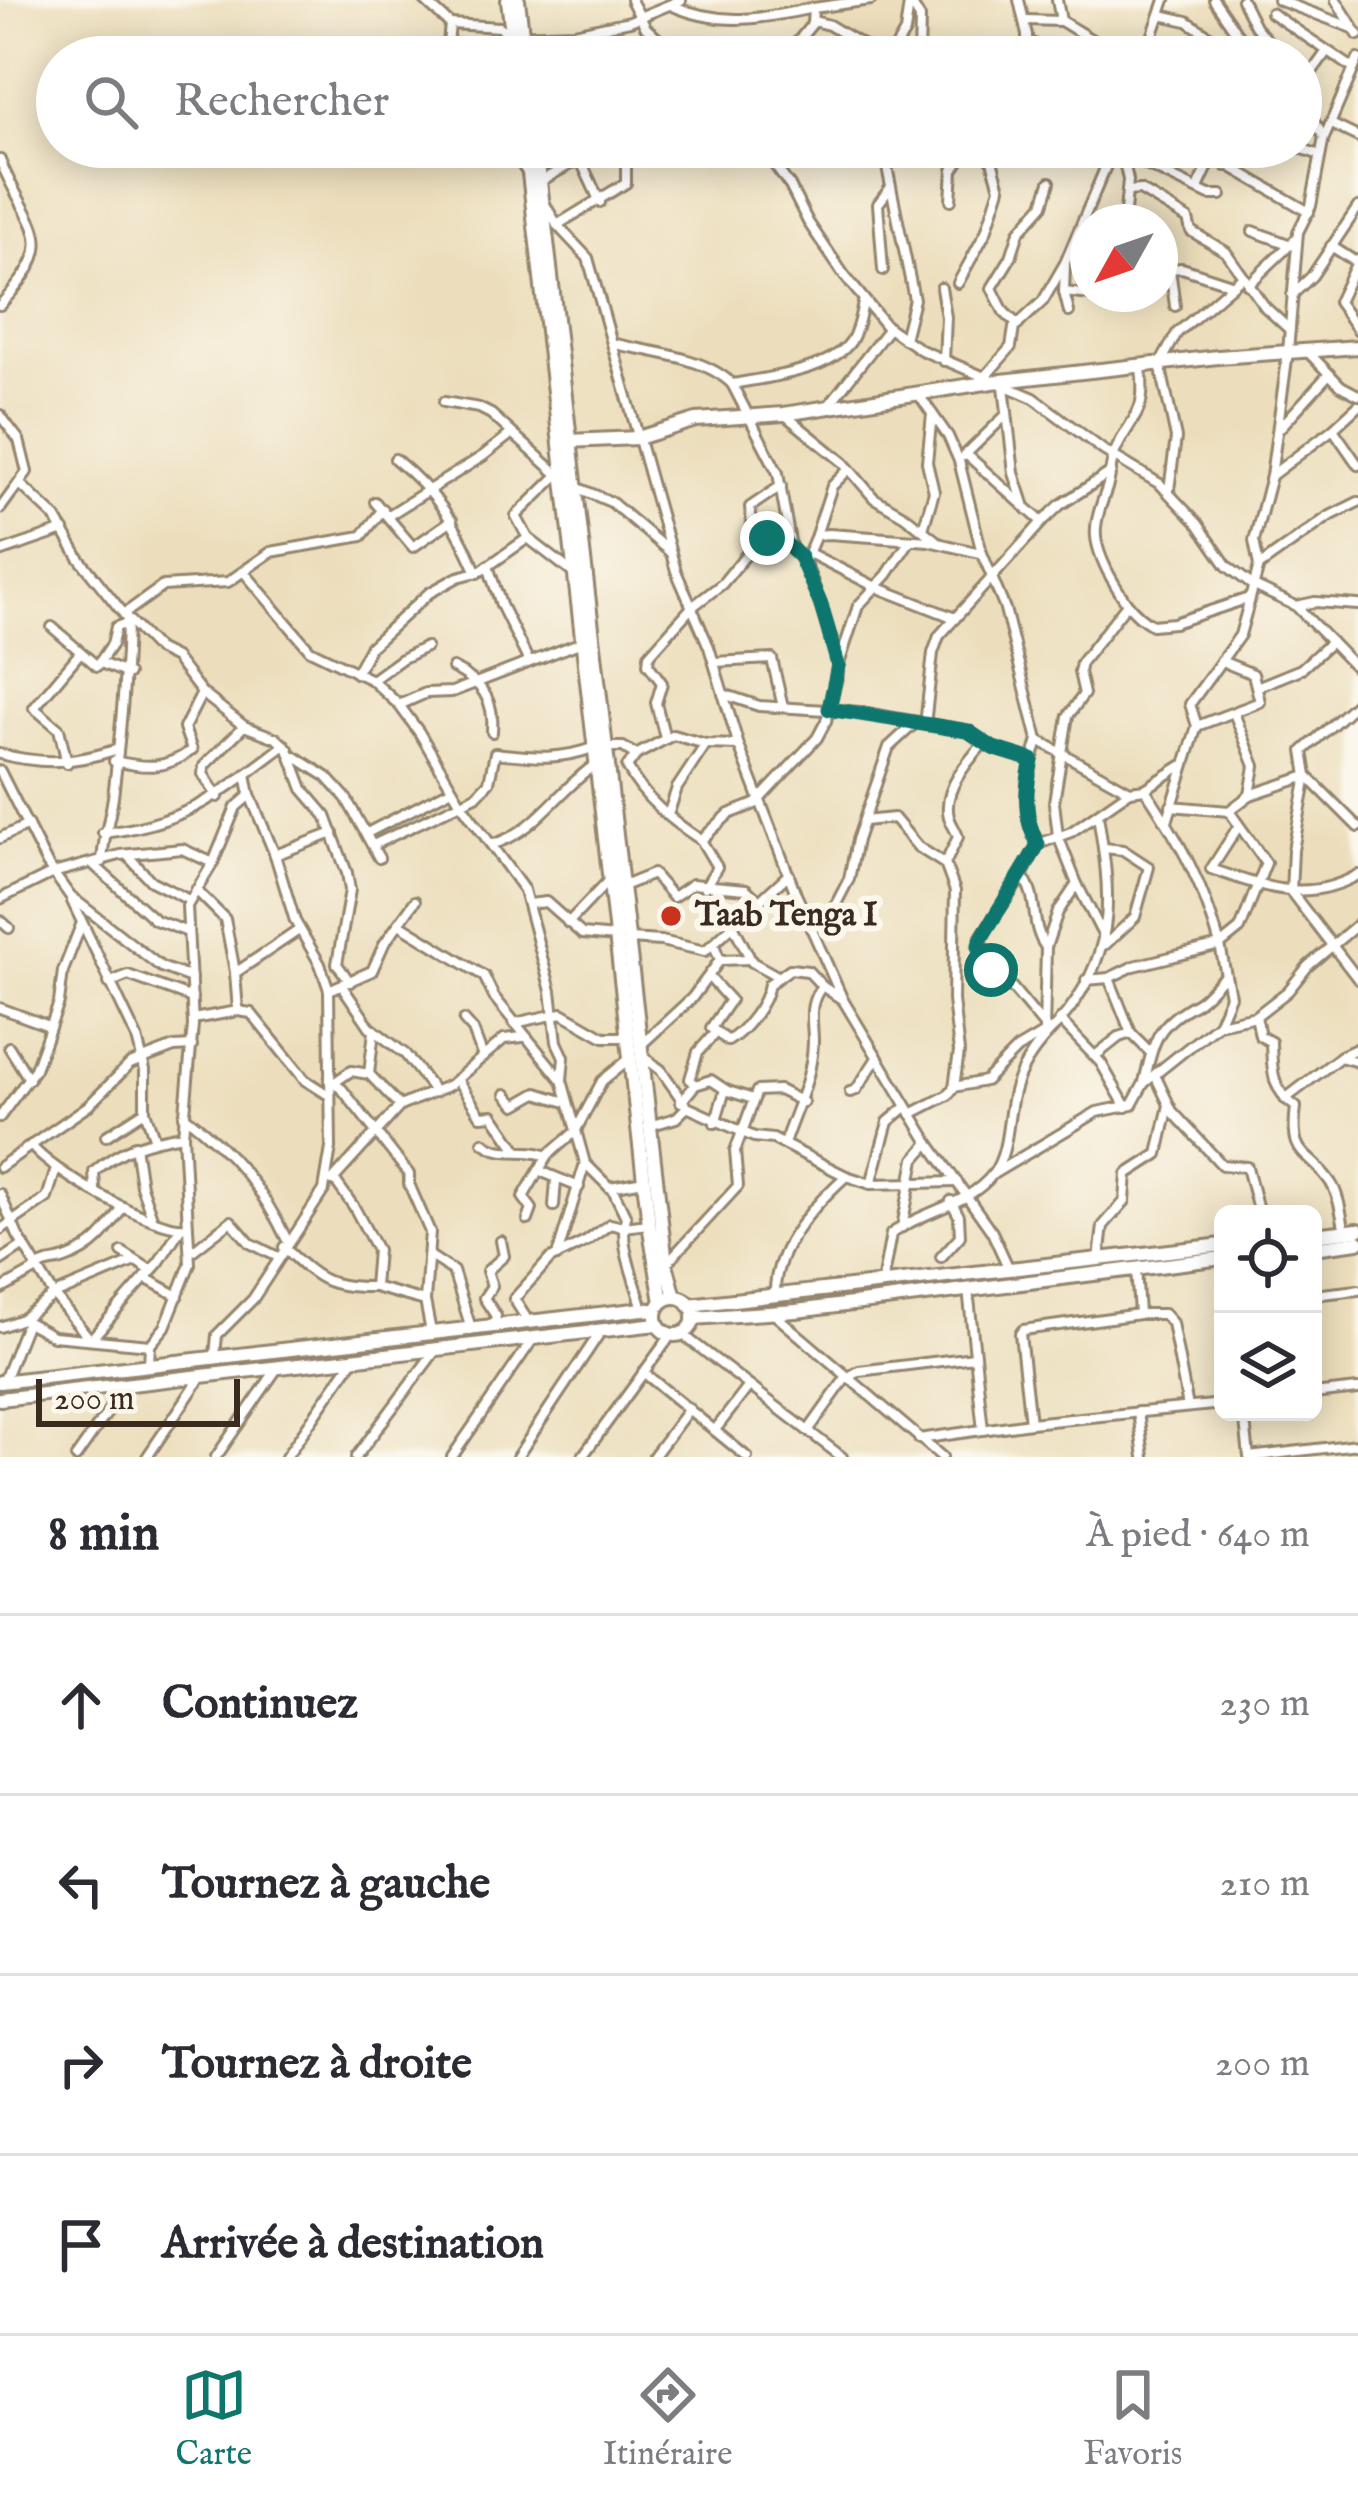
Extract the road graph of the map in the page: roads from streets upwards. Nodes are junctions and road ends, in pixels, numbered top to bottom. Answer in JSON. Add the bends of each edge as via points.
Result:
{"nodes":[{"id":1,"x":424,"y":0,"type":"edge"},
{"id":2,"x":508,"y":0,"type":"edge"},
{"id":3,"x":518,"y":0,"type":"edge"},
{"id":4,"x":632,"y":0,"type":"edge"},
{"id":5,"x":681,"y":0,"type":"edge"},
{"id":6,"x":871,"y":0,"type":"edge"},
{"id":7,"x":1019,"y":0,"type":"edge"},
{"id":8,"x":1057,"y":0,"type":"edge"},
{"id":9,"x":1165,"y":0,"type":"edge"},
{"id":10,"x":1214,"y":0,"type":"edge"},
{"id":11,"x":1242,"y":0,"type":"edge"},
{"id":12,"x":1278,"y":0,"type":"edge"},
{"id":13,"x":1336,"y":0,"type":"edge"},
{"id":14,"x":909,"y":2,"type":"edge"},
{"id":15,"x":671,"y":5,"type":"junction"},
{"id":16,"x":813,"y":8,"type":"junction"},
{"id":17,"x":1271,"y":13,"type":"dead end"},
{"id":18,"x":1161,"y":15,"type":"junction"},
{"id":19,"x":640,"y":18,"type":"junction"},
{"id":20,"x":813,"y":20,"type":"junction"},
{"id":21,"x":1025,"y":20,"type":"junction"},
{"id":22,"x":1061,"y":21,"type":"junction"},
{"id":23,"x":450,"y":24,"type":"junction"},
{"id":24,"x":595,"y":30,"type":"junction"},
{"id":25,"x":1356,"y":31,"type":"edge"},
{"id":26,"x":1238,"y":35,"type":"edge"},
{"id":27,"x":449,"y":36,"type":"edge"},
{"id":28,"x":518,"y":36,"type":"junction"},
{"id":29,"x":594,"y":36,"type":"edge"},
{"id":30,"x":654,"y":36,"type":"edge"},
{"id":31,"x":800,"y":36,"type":"edge"},
{"id":32,"x":849,"y":36,"type":"edge"},
{"id":33,"x":902,"y":36,"type":"edge"},
{"id":34,"x":920,"y":36,"type":"edge"},
{"id":35,"x":1027,"y":36,"type":"edge"},
{"id":36,"x":1086,"y":36,"type":"edge"},
{"id":37,"x":1153,"y":36,"type":"edge"},
{"id":38,"x":1204,"y":36,"type":"edge"},
{"id":39,"x":1263,"y":36,"type":"edge"},
{"id":40,"x":1304,"y":36,"type":"edge"},
{"id":41,"x":1322,"y":49,"type":"edge"},
{"id":42,"x":1327,"y":52,"type":"junction"},
{"id":43,"x":1322,"y":59,"type":"edge"},
{"id":44,"x":1355,"y":64,"type":"edge"},
{"id":45,"x":1331,"y":124,"type":"junction"},
{"id":46,"x":1322,"y":134,"type":"edge"},
{"id":47,"x":1324,"y":137,"type":"junction"},
{"id":48,"x":1358,"y":137,"type":"edge"},
{"id":49,"x":1322,"y":144,"type":"edge"},
{"id":50,"x":0,"y":160,"type":"edge"},
{"id":51,"x":526,"y":168,"type":"edge"},
{"id":52,"x":534,"y":168,"type":"edge"},
{"id":53,"x":560,"y":168,"type":"edge"},
{"id":54,"x":584,"y":168,"type":"edge"},
{"id":55,"x":626,"y":168,"type":"edge"},
{"id":56,"x":777,"y":168,"type":"edge"},
{"id":57,"x":887,"y":168,"type":"edge"},
{"id":58,"x":955,"y":168,"type":"edge"},
{"id":59,"x":994,"y":168,"type":"edge"},
{"id":60,"x":1111,"y":168,"type":"edge"},
{"id":61,"x":1123,"y":168,"type":"edge"},
{"id":62,"x":1154,"y":168,"type":"edge"},
{"id":63,"x":1207,"y":168,"type":"edge"},
{"id":64,"x":1230,"y":168,"type":"edge"},
{"id":65,"x":1317,"y":168,"type":"edge"},
{"id":66,"x":535,"y":179,"type":"junction"},
{"id":67,"x":1050,"y":182,"type":"dead end"},
{"id":68,"x":891,"y":187,"type":"junction"},
{"id":69,"x":1198,"y":188,"type":"junction"},
{"id":70,"x":1128,"y":191,"type":"junction"},
{"id":71,"x":1221,"y":195,"type":"dead end"},
{"id":72,"x":542,"y":197,"type":"junction"},
{"id":73,"x":951,"y":200,"type":"dead end"},
{"id":74,"x":600,"y":202,"type":"junction"},
{"id":75,"x":1126,"y":204,"type":"edge"},
{"id":76,"x":1358,"y":207,"type":"edge"},
{"id":77,"x":1309,"y":212,"type":"junction"},
{"id":78,"x":557,"y":225,"type":"junction"},
{"id":79,"x":1253,"y":231,"type":"dead end"},
{"id":80,"x":1294,"y":242,"type":"junction"},
{"id":81,"x":1331,"y":246,"type":"junction"},
{"id":82,"x":1357,"y":261,"type":"edge"},
{"id":83,"x":1066,"y":262,"type":"junction"},
{"id":84,"x":1178,"y":269,"type":"edge"},
{"id":85,"x":883,"y":270,"type":"dead end"},
{"id":86,"x":1245,"y":281,"type":"junction"},
{"id":87,"x":958,"y":283,"type":"dead end"},
{"id":88,"x":1232,"y":284,"type":"junction"},
{"id":89,"x":941,"y":288,"type":"dead end"},
{"id":90,"x":1064,"y":292,"type":"junction"},
{"id":91,"x":1070,"y":293,"type":"edge"},
{"id":92,"x":1292,"y":295,"type":"junction"},
{"id":93,"x":863,"y":302,"type":"junction"},
{"id":94,"x":0,"y":305,"type":"edge"},
{"id":95,"x":1069,"y":312,"type":"dead end"},
{"id":96,"x":1018,"y":325,"type":"junction"},
{"id":97,"x":889,"y":328,"type":"junction"},
{"id":98,"x":1290,"y":330,"type":"junction"},
{"id":99,"x":1358,"y":330,"type":"edge"},
{"id":100,"x":904,"y":339,"type":"junction"},
{"id":101,"x":615,"y":344,"type":"junction"},
{"id":102,"x":1358,"y":347,"type":"edge"},
{"id":103,"x":1288,"y":352,"type":"junction"},
{"id":104,"x":1308,"y":352,"type":"junction"},
{"id":105,"x":944,"y":361,"type":"junction"},
{"id":106,"x":1160,"y":364,"type":"junction"},
{"id":107,"x":1141,"y":367,"type":"junction"},
{"id":108,"x":1329,"y":374,"type":"junction"},
{"id":109,"x":993,"y":382,"type":"junction"},
{"id":110,"x":732,"y":384,"type":"junction"},
{"id":111,"x":1358,"y":394,"type":"edge"},
{"id":112,"x":919,"y":395,"type":"junction"},
{"id":113,"x":444,"y":403,"type":"dead end"},
{"id":114,"x":829,"y":405,"type":"junction"},
{"id":115,"x":1358,"y":406,"type":"edge"},
{"id":116,"x":784,"y":414,"type":"junction"},
{"id":117,"x":932,"y":414,"type":"junction"},
{"id":118,"x":1006,"y":415,"type":"junction"},
{"id":119,"x":0,"y":416,"type":"edge"},
{"id":120,"x":749,"y":416,"type":"junction"},
{"id":121,"x":1333,"y":429,"type":"junction"},
{"id":122,"x":1277,"y":431,"type":"junction"},
{"id":123,"x":511,"y":434,"type":"junction"},
{"id":124,"x":638,"y":438,"type":"junction"},
{"id":125,"x":566,"y":441,"type":"junction"},
{"id":126,"x":1112,"y":457,"type":"junction"},
{"id":127,"x":962,"y":458,"type":"junction"},
{"id":128,"x":394,"y":459,"type":"dead end"},
{"id":129,"x":1358,"y":465,"type":"edge"},
{"id":130,"x":849,"y":469,"type":"junction"},
{"id":131,"x":1111,"y":472,"type":"junction"},
{"id":132,"x":1270,"y":476,"type":"junction"},
{"id":133,"x":566,"y":481,"type":"junction"},
{"id":134,"x":19,"y":483,"type":"junction"},
{"id":135,"x":781,"y":485,"type":"junction"},
{"id":136,"x":431,"y":489,"type":"junction"},
{"id":137,"x":1169,"y":492,"type":"junction"},
{"id":138,"x":1358,"y":502,"type":"edge"},
{"id":139,"x":1024,"y":506,"type":"junction"},
{"id":140,"x":0,"y":509,"type":"edge"},
{"id":141,"x":382,"y":509,"type":"junction"},
{"id":142,"x":452,"y":520,"type":"junction"},
{"id":143,"x":1042,"y":523,"type":"junction"},
{"id":144,"x":923,"y":529,"type":"junction"},
{"id":145,"x":64,"y":530,"type":"junction"},
{"id":146,"x":816,"y":535,"type":"junction"},
{"id":147,"x":528,"y":538,"type":"junction"},
{"id":148,"x":753,"y":538,"type":"junction"},
{"id":149,"x":910,"y":542,"type":"junction"},
{"id":150,"x":939,"y":543,"type":"junction"},
{"id":151,"x":790,"y":547,"type":"junction"},
{"id":152,"x":0,"y":552,"type":"edge"},
{"id":153,"x":982,"y":553,"type":"junction"},
{"id":154,"x":672,"y":554,"type":"junction"},
{"id":155,"x":807,"y":558,"type":"junction"},
{"id":156,"x":488,"y":566,"type":"junction"},
{"id":157,"x":1259,"y":566,"type":"junction"},
{"id":158,"x":244,"y":572,"type":"junction"},
{"id":159,"x":477,"y":573,"type":"junction"},
{"id":160,"x":574,"y":573,"type":"junction"},
{"id":161,"x":991,"y":582,"type":"junction"},
{"id":162,"x":1252,"y":585,"type":"junction"},
{"id":163,"x":876,"y":587,"type":"junction"},
{"id":164,"x":1249,"y":598,"type":"junction"},
{"id":165,"x":1126,"y":605,"type":"junction"},
{"id":166,"x":1358,"y":605,"type":"edge"},
{"id":167,"x":1296,"y":606,"type":"junction"},
{"id":168,"x":692,"y":607,"type":"junction"},
{"id":169,"x":126,"y":618,"type":"junction"},
{"id":170,"x":955,"y":618,"type":"junction"},
{"id":171,"x":52,"y":627,"type":"dead end"},
{"id":172,"x":583,"y":641,"type":"junction"},
{"id":173,"x":1331,"y":642,"type":"junction"},
{"id":174,"x":426,"y":647,"type":"dead end"},
{"id":175,"x":79,"y":654,"type":"junction"},
{"id":176,"x":1221,"y":661,"type":"junction"},
{"id":177,"x":529,"y":662,"type":"junction"},
{"id":178,"x":714,"y":662,"type":"junction"},
{"id":179,"x":101,"y":663,"type":"junction"},
{"id":180,"x":838,"y":665,"type":"junction"},
{"id":181,"x":453,"y":668,"type":"dead end"},
{"id":182,"x":1358,"y":670,"type":"edge"},
{"id":183,"x":356,"y":673,"type":"junction"},
{"id":184,"x":128,"y":674,"type":"junction"},
{"id":185,"x":372,"y":680,"type":"junction"},
{"id":186,"x":478,"y":681,"type":"junction"},
{"id":187,"x":1259,"y":686,"type":"junction"},
{"id":188,"x":202,"y":693,"type":"junction"},
{"id":189,"x":722,"y":693,"type":"junction"},
{"id":190,"x":1358,"y":702,"type":"edge"},
{"id":191,"x":399,"y":705,"type":"junction"},
{"id":192,"x":783,"y":707,"type":"junction"},
{"id":193,"x":829,"y":709,"type":"junction"},
{"id":194,"x":1234,"y":713,"type":"junction"},
{"id":195,"x":920,"y":724,"type":"junction"},
{"id":196,"x":244,"y":725,"type":"junction"},
{"id":197,"x":1197,"y":726,"type":"junction"},
{"id":198,"x":492,"y":732,"type":"dead end"},
{"id":199,"x":665,"y":737,"type":"junction"},
{"id":200,"x":1038,"y":740,"type":"junction"},
{"id":201,"x":984,"y":743,"type":"junction"},
{"id":202,"x":706,"y":744,"type":"junction"},
{"id":203,"x":740,"y":746,"type":"junction"},
{"id":204,"x":601,"y":747,"type":"junction"},
{"id":205,"x":117,"y":749,"type":"junction"},
{"id":206,"x":288,"y":749,"type":"junction"},
{"id":207,"x":0,"y":754,"type":"edge"},
{"id":208,"x":636,"y":755,"type":"junction"},
{"id":209,"x":1065,"y":757,"type":"junction"},
{"id":210,"x":1032,"y":760,"type":"junction"},
{"id":211,"x":114,"y":761,"type":"junction"},
{"id":212,"x":67,"y":763,"type":"junction"},
{"id":213,"x":598,"y":763,"type":"junction"},
{"id":214,"x":1182,"y":766,"type":"junction"},
{"id":215,"x":0,"y":771,"type":"edge"},
{"id":216,"x":247,"y":774,"type":"junction"},
{"id":217,"x":1307,"y":776,"type":"junction"},
{"id":218,"x":452,"y":789,"type":"junction"},
{"id":219,"x":1145,"y":789,"type":"junction"},
{"id":220,"x":1130,"y":791,"type":"junction"},
{"id":221,"x":250,"y":795,"type":"junction"},
{"id":222,"x":1250,"y":795,"type":"junction"},
{"id":223,"x":218,"y":796,"type":"junction"},
{"id":224,"x":761,"y":798,"type":"junction"},
{"id":225,"x":462,"y":805,"type":"junction"},
{"id":226,"x":1171,"y":806,"type":"junction"},
{"id":227,"x":1229,"y":811,"type":"junction"},
{"id":228,"x":668,"y":815,"type":"junction"},
{"id":229,"x":1098,"y":815,"type":"junction"},
{"id":230,"x":864,"y":821,"type":"junction"},
{"id":231,"x":1167,"y":822,"type":"junction"},
{"id":232,"x":28,"y":825,"type":"junction"},
{"id":233,"x":1238,"y":827,"type":"junction"},
{"id":234,"x":1358,"y":827,"type":"edge"},
{"id":235,"x":103,"y":833,"type":"junction"},
{"id":236,"x":333,"y":833,"type":"junction"},
{"id":237,"x":367,"y":833,"type":"junction"},
{"id":238,"x":1058,"y":836,"type":"junction"},
{"id":239,"x":0,"y":838,"type":"edge"},
{"id":240,"x":701,"y":840,"type":"junction"},
{"id":241,"x":493,"y":844,"type":"junction"},
{"id":242,"x":1038,"y":844,"type":"junction"},
{"id":243,"x":373,"y":845,"type":"junction"},
{"id":244,"x":1104,"y":848,"type":"junction"},
{"id":245,"x":127,"y":855,"type":"junction"},
{"id":246,"x":275,"y":855,"type":"junction"},
{"id":247,"x":379,"y":858,"type":"dead end"},
{"id":248,"x":98,"y":863,"type":"junction"},
{"id":249,"x":213,"y":863,"type":"junction"},
{"id":250,"x":945,"y":864,"type":"junction"},
{"id":251,"x":1211,"y":869,"type":"junction"},
{"id":252,"x":1196,"y":871,"type":"junction"},
{"id":253,"x":53,"y":873,"type":"junction"},
{"id":254,"x":789,"y":874,"type":"junction"},
{"id":255,"x":1358,"y":875,"type":"edge"},
{"id":256,"x":1022,"y":876,"type":"junction"},
{"id":257,"x":1076,"y":884,"type":"junction"},
{"id":258,"x":1256,"y":884,"type":"junction"},
{"id":259,"x":614,"y":886,"type":"junction"},
{"id":260,"x":705,"y":887,"type":"junction"},
{"id":261,"x":196,"y":890,"type":"junction"},
{"id":262,"x":1291,"y":892,"type":"junction"},
{"id":263,"x":70,"y":896,"type":"junction"},
{"id":264,"x":0,"y":898,"type":"edge"},
{"id":265,"x":188,"y":900,"type":"junction"},
{"id":266,"x":416,"y":902,"type":"dead end"},
{"id":267,"x":760,"y":902,"type":"junction"},
{"id":268,"x":529,"y":904,"type":"junction"},
{"id":269,"x":0,"y":920,"type":"edge"},
{"id":270,"x":81,"y":923,"type":"junction"},
{"id":271,"x":568,"y":923,"type":"junction"},
{"id":272,"x":1358,"y":924,"type":"edge"},
{"id":273,"x":401,"y":925,"type":"junction"},
{"id":274,"x":734,"y":927,"type":"junction"},
{"id":275,"x":9,"y":928,"type":"dead end"},
{"id":276,"x":811,"y":929,"type":"junction"},
{"id":277,"x":299,"y":930,"type":"junction"},
{"id":278,"x":188,"y":932,"type":"junction"},
{"id":279,"x":621,"y":938,"type":"junction"},
{"id":280,"x":1105,"y":938,"type":"junction"},
{"id":281,"x":714,"y":945,"type":"junction"},
{"id":282,"x":1220,"y":945,"type":"junction"},
{"id":283,"x":1330,"y":945,"type":"junction"},
{"id":284,"x":1046,"y":947,"type":"junction"},
{"id":285,"x":1100,"y":949,"type":"junction"},
{"id":286,"x":750,"y":959,"type":"junction"},
{"id":287,"x":720,"y":960,"type":"junction"},
{"id":288,"x":337,"y":964,"type":"junction"},
{"id":289,"x":323,"y":970,"type":"junction"},
{"id":290,"x":235,"y":974,"type":"junction"},
{"id":291,"x":779,"y":976,"type":"junction"},
{"id":292,"x":1225,"y":976,"type":"junction"},
{"id":293,"x":709,"y":977,"type":"junction"},
{"id":294,"x":190,"y":978,"type":"junction"},
{"id":295,"x":1108,"y":978,"type":"junction"},
{"id":296,"x":1358,"y":979,"type":"edge"},
{"id":297,"x":1086,"y":980,"type":"junction"},
{"id":298,"x":109,"y":983,"type":"junction"},
{"id":299,"x":346,"y":984,"type":"junction"},
{"id":300,"x":822,"y":986,"type":"junction"},
{"id":301,"x":329,"y":990,"type":"junction"},
{"id":302,"x":192,"y":998,"type":"junction"},
{"id":303,"x":843,"y":1000,"type":"junction"},
{"id":304,"x":0,"y":1008,"type":"edge"},
{"id":305,"x":238,"y":1010,"type":"junction"},
{"id":306,"x":552,"y":1015,"type":"junction"},
{"id":307,"x":1256,"y":1016,"type":"junction"},
{"id":308,"x":193,"y":1019,"type":"junction"},
{"id":309,"x":464,"y":1020,"type":"dead end"},
{"id":310,"x":1060,"y":1020,"type":"junction"},
{"id":311,"x":514,"y":1023,"type":"junction"},
{"id":312,"x":1218,"y":1024,"type":"junction"},
{"id":313,"x":49,"y":1026,"type":"junction"},
{"id":314,"x":374,"y":1030,"type":"junction"},
{"id":315,"x":1045,"y":1030,"type":"junction"},
{"id":316,"x":715,"y":1033,"type":"junction"},
{"id":317,"x":1131,"y":1033,"type":"junction"},
{"id":318,"x":525,"y":1037,"type":"junction"},
{"id":319,"x":193,"y":1046,"type":"junction"},
{"id":320,"x":9,"y":1047,"type":"dead end"},
{"id":321,"x":1358,"y":1048,"type":"edge"},
{"id":322,"x":634,"y":1049,"type":"junction"},
{"id":323,"x":1151,"y":1053,"type":"junction"},
{"id":324,"x":1095,"y":1056,"type":"junction"},
{"id":325,"x":483,"y":1057,"type":"junction"},
{"id":326,"x":1340,"y":1057,"type":"junction"},
{"id":327,"x":877,"y":1058,"type":"junction"},
{"id":328,"x":142,"y":1059,"type":"junction"},
{"id":329,"x":1358,"y":1062,"type":"edge"},
{"id":330,"x":368,"y":1074,"type":"junction"},
{"id":331,"x":1154,"y":1075,"type":"junction"},
{"id":332,"x":29,"y":1079,"type":"junction"},
{"id":333,"x":562,"y":1080,"type":"junction"},
{"id":334,"x":332,"y":1081,"type":"junction"},
{"id":335,"x":458,"y":1081,"type":"junction"},
{"id":336,"x":1144,"y":1083,"type":"junction"},
{"id":337,"x":694,"y":1085,"type":"junction"},
{"id":338,"x":954,"y":1087,"type":"junction"},
{"id":339,"x":726,"y":1090,"type":"junction"},
{"id":340,"x":435,"y":1092,"type":"junction"},
{"id":341,"x":850,"y":1092,"type":"dead end"},
{"id":342,"x":506,"y":1094,"type":"dead end"},
{"id":343,"x":331,"y":1096,"type":"junction"},
{"id":344,"x":753,"y":1099,"type":"junction"},
{"id":345,"x":1284,"y":1100,"type":"junction"},
{"id":346,"x":802,"y":1102,"type":"junction"},
{"id":347,"x":567,"y":1103,"type":"junction"},
{"id":348,"x":684,"y":1105,"type":"junction"},
{"id":349,"x":400,"y":1106,"type":"junction"},
{"id":350,"x":1169,"y":1106,"type":"junction"},
{"id":351,"x":1126,"y":1107,"type":"junction"},
{"id":352,"x":145,"y":1111,"type":"junction"},
{"id":353,"x":908,"y":1111,"type":"junction"},
{"id":354,"x":184,"y":1115,"type":"junction"},
{"id":355,"x":0,"y":1117,"type":"edge"},
{"id":356,"x":715,"y":1123,"type":"junction"},
{"id":357,"x":648,"y":1126,"type":"junction"},
{"id":358,"x":575,"y":1132,"type":"junction"},
{"id":359,"x":740,"y":1132,"type":"junction"},
{"id":360,"x":375,"y":1133,"type":"junction"},
{"id":361,"x":184,"y":1135,"type":"junction"},
{"id":362,"x":106,"y":1136,"type":"dead end"},
{"id":363,"x":155,"y":1139,"type":"junction"},
{"id":364,"x":483,"y":1142,"type":"dead end"},
{"id":365,"x":929,"y":1143,"type":"junction"},
{"id":366,"x":31,"y":1145,"type":"junction"},
{"id":367,"x":135,"y":1145,"type":"junction"},
{"id":368,"x":784,"y":1145,"type":"junction"},
{"id":369,"x":517,"y":1150,"type":"junction"},
{"id":370,"x":548,"y":1156,"type":"junction"},
{"id":371,"x":585,"y":1163,"type":"junction"},
{"id":372,"x":0,"y":1167,"type":"edge"},
{"id":373,"x":56,"y":1169,"type":"junction"},
{"id":374,"x":540,"y":1171,"type":"junction"},
{"id":375,"x":993,"y":1174,"type":"junction"},
{"id":376,"x":846,"y":1176,"type":"junction"},
{"id":377,"x":334,"y":1179,"type":"junction"},
{"id":378,"x":556,"y":1180,"type":"junction"},
{"id":379,"x":644,"y":1181,"type":"junction"},
{"id":380,"x":958,"y":1182,"type":"junction"},
{"id":381,"x":871,"y":1184,"type":"junction"},
{"id":382,"x":911,"y":1185,"type":"junction"},
{"id":383,"x":610,"y":1186,"type":"junction"},
{"id":384,"x":579,"y":1187,"type":"junction"},
{"id":385,"x":95,"y":1189,"type":"junction"},
{"id":386,"x":324,"y":1190,"type":"junction"},
{"id":387,"x":0,"y":1194,"type":"edge"},
{"id":388,"x":970,"y":1197,"type":"junction"},
{"id":389,"x":951,"y":1201,"type":"junction"},
{"id":390,"x":1257,"y":1205,"type":"edge"},
{"id":391,"x":554,"y":1206,"type":"dead end"},
{"id":392,"x":123,"y":1208,"type":"junction"},
{"id":393,"x":528,"y":1220,"type":"dead end"},
{"id":394,"x":154,"y":1221,"type":"junction"},
{"id":395,"x":13,"y":1224,"type":"junction"},
{"id":396,"x":649,"y":1224,"type":"junction"},
{"id":397,"x":622,"y":1227,"type":"junction"},
{"id":398,"x":902,"y":1227,"type":"junction"},
{"id":399,"x":184,"y":1228,"type":"junction"},
{"id":400,"x":0,"y":1230,"type":"edge"},
{"id":401,"x":1352,"y":1231,"type":"edge"},
{"id":402,"x":1322,"y":1234,"type":"edge"},
{"id":403,"x":501,"y":1241,"type":"dead end"},
{"id":404,"x":1358,"y":1242,"type":"edge"},
{"id":405,"x":24,"y":1245,"type":"junction"},
{"id":406,"x":286,"y":1245,"type":"junction"},
{"id":407,"x":1214,"y":1246,"type":"edge"},
{"id":408,"x":1322,"y":1247,"type":"edge"},
{"id":409,"x":122,"y":1252,"type":"dead end"},
{"id":410,"x":190,"y":1253,"type":"junction"},
{"id":411,"x":430,"y":1255,"type":"junction"},
{"id":412,"x":557,"y":1256,"type":"junction"},
{"id":413,"x":278,"y":1257,"type":"junction"},
{"id":414,"x":941,"y":1257,"type":"dead end"},
{"id":415,"x":1214,"y":1259,"type":"edge"},
{"id":416,"x":1099,"y":1260,"type":"junction"},
{"id":417,"x":0,"y":1261,"type":"edge"},
{"id":418,"x":135,"y":1261,"type":"junction"},
{"id":419,"x":665,"y":1264,"type":"junction"},
{"id":420,"x":38,"y":1268,"type":"junction"},
{"id":421,"x":1136,"y":1268,"type":"junction"},
{"id":422,"x":1009,"y":1269,"type":"junction"},
{"id":423,"x":148,"y":1274,"type":"junction"},
{"id":424,"x":881,"y":1285,"type":"junction"},
{"id":425,"x":374,"y":1287,"type":"junction"},
{"id":426,"x":968,"y":1289,"type":"junction"},
{"id":427,"x":0,"y":1290,"type":"edge"},
{"id":428,"x":1358,"y":1290,"type":"edge"},
{"id":429,"x":54,"y":1294,"type":"junction"},
{"id":430,"x":1322,"y":1294,"type":"edge"},
{"id":431,"x":178,"y":1296,"type":"junction"},
{"id":432,"x":775,"y":1296,"type":"junction"},
{"id":433,"x":514,"y":1299,"type":"junction"},
{"id":434,"x":425,"y":1300,"type":"junction"},
{"id":435,"x":659,"y":1309,"type":"junction"},
{"id":436,"x":691,"y":1312,"type":"junction"},
{"id":437,"x":771,"y":1312,"type":"junction"},
{"id":438,"x":1139,"y":1314,"type":"junction"},
{"id":439,"x":24,"y":1321,"type":"junction"},
{"id":440,"x":495,"y":1321,"type":"junction"},
{"id":441,"x":529,"y":1322,"type":"junction"},
{"id":442,"x":0,"y":1327,"type":"edge"},
{"id":443,"x":471,"y":1329,"type":"junction"},
{"id":444,"x":601,"y":1331,"type":"junction"},
{"id":445,"x":431,"y":1334,"type":"junction"},
{"id":446,"x":677,"y":1334,"type":"junction"},
{"id":447,"x":90,"y":1338,"type":"junction"},
{"id":448,"x":533,"y":1339,"type":"junction"},
{"id":449,"x":150,"y":1345,"type":"junction"},
{"id":450,"x":436,"y":1350,"type":"junction"},
{"id":451,"x":974,"y":1357,"type":"junction"},
{"id":452,"x":215,"y":1359,"type":"junction"},
{"id":453,"x":353,"y":1360,"type":"junction"},
{"id":454,"x":149,"y":1366,"type":"junction"},
{"id":455,"x":277,"y":1368,"type":"junction"},
{"id":456,"x":643,"y":1372,"type":"junction"},
{"id":457,"x":201,"y":1377,"type":"junction"},
{"id":458,"x":845,"y":1379,"type":"junction"},
{"id":459,"x":2,"y":1382,"type":"edge"},
{"id":460,"x":126,"y":1386,"type":"junction"},
{"id":461,"x":748,"y":1386,"type":"junction"},
{"id":462,"x":1358,"y":1389,"type":"edge"},
{"id":463,"x":1322,"y":1393,"type":"edge"},
{"id":464,"x":0,"y":1399,"type":"edge"},
{"id":465,"x":1214,"y":1405,"type":"edge"},
{"id":466,"x":1188,"y":1407,"type":"junction"},
{"id":467,"x":689,"y":1409,"type":"junction"},
{"id":468,"x":1138,"y":1412,"type":"junction"},
{"id":469,"x":1245,"y":1421,"type":"edge"},
{"id":470,"x":1030,"y":1423,"type":"junction"},
{"id":471,"x":715,"y":1430,"type":"junction"},
{"id":472,"x":983,"y":1430,"type":"junction"},
{"id":473,"x":808,"y":1431,"type":"junction"},
{"id":474,"x":920,"y":1439,"type":"junction"},
{"id":475,"x":1358,"y":1444,"type":"edge"},
{"id":476,"x":1341,"y":1452,"type":"edge"},
{"id":477,"x":656,"y":1454,"type":"edge"},
{"id":478,"x":76,"y":1457,"type":"edge"},
{"id":479,"x":147,"y":1457,"type":"edge"},
{"id":480,"x":216,"y":1457,"type":"edge"},
{"id":481,"x":286,"y":1457,"type":"edge"},
{"id":482,"x":356,"y":1457,"type":"edge"},
{"id":483,"x":452,"y":1457,"type":"edge"},
{"id":484,"x":517,"y":1457,"type":"edge"},
{"id":485,"x":582,"y":1457,"type":"edge"},
{"id":486,"x":747,"y":1457,"type":"edge"},
{"id":487,"x":842,"y":1457,"type":"edge"},
{"id":488,"x":942,"y":1457,"type":"edge"},
{"id":489,"x":1144,"y":1457,"type":"edge"},
{"id":490,"x":1249,"y":1457,"type":"edge"}],
"edges":[{"from":1,"to":23,"type":"street"},
{"from":2,"to":28,"type":"street"},
{"from":3,"to":28,"type":"street"},
{"from":4,"to":19,"type":"street"},
{"from":5,"to":15,"type":"street"},
{"from":6,"to":16,"type":"street"},
{"from":7,"to":21,"type":"street"},
{"from":8,"to":22,"type":"street"},
{"from":9,"to":18,"type":"street"},
{"from":10,"to":26,"type":"street"},
{"from":11,"to":39,"type":"street"},
{"from":12,"to":25,"type":"street"},
{"from":13,"to":25,"type":"street"},
{"from":14,"to":33,"type":"street"},
{"from":14,"to":34,"type":"street"},
{"from":15,"to":16,"type":"street","via":[[741,22]]},
{"from":15,"to":19,"type":"street"},
{"from":16,"to":20,"type":"street"},
{"from":17,"to":40,"type":"street"},
{"from":18,"to":37,"type":"street"},
{"from":18,"to":38,"type":"street"},
{"from":19,"to":24,"type":"street"},
{"from":19,"to":30,"type":"street"},
{"from":20,"to":31,"type":"street"},
{"from":20,"to":32,"type":"street"},
{"from":21,"to":22,"type":"street"},
{"from":21,"to":35,"type":"street"},
{"from":22,"to":36,"type":"street"},
{"from":23,"to":27,"type":"street"},
{"from":23,"to":28,"type":"street"},
{"from":24,"to":28,"type":"street"},
{"from":24,"to":29,"type":"street"},
{"from":41,"to":42,"type":"street"},
{"from":42,"to":43,"type":"street"},
{"from":42,"to":44,"type":"street"},
{"from":44,"to":45,"type":"street"},
{"from":45,"to":47,"type":"street"},
{"from":45,"to":48,"type":"street"},
{"from":46,"to":47,"type":"street"},
{"from":47,"to":49,"type":"street"},
{"from":50,"to":94,"type":"street","via":[[39,243],[28,274]]},
{"from":51,"to":66,"type":"street"},
{"from":52,"to":66,"type":"street"},
{"from":53,"to":66,"type":"street"},
{"from":54,"to":74,"type":"street"},
{"from":55,"to":74,"type":"street","via":[[626,183]]},
{"from":56,"to":93,"type":"street"},
{"from":57,"to":68,"type":"street"},
{"from":58,"to":73,"type":"street"},
{"from":59,"to":87,"type":"street","via":[[1000,188]]},
{"from":60,"to":83,"type":"street","via":[[1078,251]]},
{"from":61,"to":70,"type":"street"},
{"from":62,"to":69,"type":"street"},
{"from":63,"to":69,"type":"street"},
{"from":64,"to":77,"type":"street"},
{"from":65,"to":77,"type":"street"},
{"from":66,"to":72,"type":"street"},
{"from":66,"to":125,"type":"street"},
{"from":67,"to":96,"type":"street","via":[[992,289]]},
{"from":68,"to":85,"type":"street","via":[[878,205]]},
{"from":68,"to":100,"type":"street","via":[[914,299]]},
{"from":69,"to":71,"type":"street"},
{"from":70,"to":75,"type":"street"},
{"from":70,"to":86,"type":"street","via":[[1189,219],[1191,231],[1226,252]]},
{"from":72,"to":78,"type":"street"},
{"from":72,"to":125,"type":"street"},
{"from":74,"to":78,"type":"street"},
{"from":76,"to":81,"type":"street"},
{"from":77,"to":80,"type":"street"},
{"from":78,"to":101,"type":"street","via":[[588,258]]},
{"from":79,"to":80,"type":"street"},
{"from":80,"to":86,"type":"street"},
{"from":80,"to":92,"type":"street"},
{"from":81,"to":82,"type":"street"},
{"from":81,"to":92,"type":"street"},
{"from":82,"to":99,"type":"street","via":[[1338,302]]},
{"from":83,"to":90,"type":"street"},
{"from":83,"to":96,"type":"street"},
{"from":84,"to":88,"type":"street"},
{"from":86,"to":88,"type":"street"},
{"from":86,"to":98,"type":"street"},
{"from":88,"to":106,"type":"street","via":[[1177,333]]},
{"from":89,"to":105,"type":"street"},
{"from":90,"to":91,"type":"street"},
{"from":90,"to":95,"type":"street"},
{"from":92,"to":98,"type":"street"},
{"from":93,"to":97,"type":"street"},
{"from":93,"to":110,"type":"street","via":[[840,351],[792,373]]},
{"from":96,"to":109,"type":"street"},
{"from":97,"to":100,"type":"street"},
{"from":97,"to":114,"type":"street"},
{"from":98,"to":103,"type":"street"},
{"from":100,"to":105,"type":"street"},
{"from":101,"to":110,"type":"street","via":[[685,361]]},
{"from":101,"to":124,"type":"street"},
{"from":102,"to":104,"type":"street"},
{"from":103,"to":104,"type":"street"},
{"from":103,"to":106,"type":"street"},
{"from":103,"to":122,"type":"street"},
{"from":104,"to":108,"type":"street"},
{"from":105,"to":109,"type":"street"},
{"from":106,"to":107,"type":"street"},
{"from":106,"to":137,"type":"street","via":[[1176,438]]},
{"from":107,"to":109,"type":"street"},
{"from":107,"to":126,"type":"street","via":[[1141,411]]},
{"from":108,"to":111,"type":"street"},
{"from":108,"to":122,"type":"street"},
{"from":109,"to":112,"type":"street"},
{"from":109,"to":118,"type":"street"},
{"from":109,"to":126,"type":"street","via":[[1050,408]]},
{"from":110,"to":120,"type":"street"},
{"from":112,"to":114,"type":"street"},
{"from":112,"to":117,"type":"street"},
{"from":113,"to":123,"type":"street","via":[[486,411]]},
{"from":114,"to":116,"type":"street"},
{"from":115,"to":121,"type":"street"},
{"from":116,"to":120,"type":"street"},
{"from":116,"to":130,"type":"street"},
{"from":117,"to":127,"type":"street"},
{"from":117,"to":144,"type":"street","via":[[927,463],[934,492]]},
{"from":118,"to":127,"type":"street"},
{"from":118,"to":139,"type":"street"},
{"from":119,"to":134,"type":"street","via":[[22,449],[27,472]]},
{"from":120,"to":124,"type":"street","via":[[696,420]]},
{"from":120,"to":135,"type":"street"},
{"from":121,"to":129,"type":"street"},
{"from":121,"to":132,"type":"street"},
{"from":122,"to":132,"type":"street"},
{"from":123,"to":133,"type":"street"},
{"from":123,"to":136,"type":"street"},
{"from":124,"to":125,"type":"street"},
{"from":124,"to":154,"type":"street"},
{"from":125,"to":133,"type":"street"},
{"from":126,"to":131,"type":"street"},
{"from":126,"to":137,"type":"street"},
{"from":127,"to":139,"type":"street"},
{"from":127,"to":153,"type":"street"},
{"from":128,"to":136,"type":"street"},
{"from":130,"to":144,"type":"street","via":[[874,498]]},
{"from":130,"to":146,"type":"street","via":[[832,486]]},
{"from":131,"to":143,"type":"street"},
{"from":131,"to":165,"type":"street","via":[[1095,536]]},
{"from":132,"to":157,"type":"street","via":[[1254,541]]},
{"from":133,"to":147,"type":"street","via":[[516,516]]},
{"from":133,"to":154,"type":"street","via":[[611,502]]},
{"from":133,"to":160,"type":"street"},
{"from":133,"to":204,"type":"street"},
{"from":134,"to":140,"type":"street"},
{"from":134,"to":145,"type":"street"},
{"from":135,"to":148,"type":"street","via":[[750,507]]},
{"from":135,"to":151,"type":"street"},
{"from":136,"to":141,"type":"street"},
{"from":136,"to":142,"type":"street"},
{"from":137,"to":162,"type":"street","via":[[1227,566]]},
{"from":138,"to":157,"type":"street"},
{"from":139,"to":143,"type":"street"},
{"from":141,"to":142,"type":"street","via":[[414,547]]},
{"from":141,"to":158,"type":"street","via":[[362,536],[271,552]]},
{"from":142,"to":159,"type":"street"},
{"from":143,"to":161,"type":"street"},
{"from":144,"to":150,"type":"street"},
{"from":145,"to":152,"type":"street"},
{"from":145,"to":169,"type":"street"},
{"from":146,"to":149,"type":"street"},
{"from":146,"to":155,"type":"street"},
{"from":147,"to":156,"type":"street"},
{"from":147,"to":160,"type":"street"},
{"from":148,"to":151,"type":"street"},
{"from":148,"to":168,"type":"street","via":[[732,572]]},
{"from":149,"to":150,"type":"street"},
{"from":149,"to":163,"type":"street"},
{"from":150,"to":153,"type":"street"},
{"from":151,"to":155,"type":"street"},
{"from":153,"to":161,"type":"street"},
{"from":154,"to":168,"type":"street"},
{"from":155,"to":163,"type":"street"},
{"from":155,"to":180,"type":"street"},
{"from":156,"to":159,"type":"street"},
{"from":156,"to":177,"type":"street"},
{"from":157,"to":162,"type":"street"},
{"from":158,"to":169,"type":"street","via":[[228,582],[163,586]]},
{"from":158,"to":183,"type":"street","via":[[310,650]]},
{"from":159,"to":183,"type":"street","via":[[400,616]]},
{"from":160,"to":172,"type":"street"},
{"from":161,"to":170,"type":"street"},
{"from":161,"to":200,"type":"street","via":[[1005,607]]},
{"from":162,"to":164,"type":"street"},
{"from":162,"to":167,"type":"street"},
{"from":163,"to":170,"type":"street"},
{"from":163,"to":180,"type":"street","via":[[858,607]]},
{"from":164,"to":165,"type":"street","via":[[1155,625]]},
{"from":164,"to":176,"type":"street","via":[[1240,635]]},
{"from":165,"to":209,"type":"street","via":[[1079,668],[1085,690],[1068,716]]},
{"from":166,"to":167,"type":"street"},
{"from":167,"to":173,"type":"street"},
{"from":168,"to":178,"type":"street"},
{"from":168,"to":199,"type":"street","via":[[647,660],[662,683],[656,703]]},
{"from":169,"to":179,"type":"street"},
{"from":169,"to":184,"type":"street"},
{"from":169,"to":188,"type":"street"},
{"from":170,"to":195,"type":"street","via":[[935,644]]},
{"from":171,"to":175,"type":"street"},
{"from":172,"to":177,"type":"street"},
{"from":172,"to":204,"type":"street"},
{"from":173,"to":182,"type":"street"},
{"from":173,"to":187,"type":"street","via":[[1301,669]]},
{"from":174,"to":185,"type":"street"},
{"from":175,"to":179,"type":"street"},
{"from":175,"to":212,"type":"street","via":[[34,706],[59,730]]},
{"from":176,"to":187,"type":"street","via":[[1252,672]]},
{"from":176,"to":197,"type":"street","via":[[1190,704]]},
{"from":177,"to":186,"type":"street"},
{"from":178,"to":189,"type":"street"},
{"from":178,"to":192,"type":"street","via":[[770,658]]},
{"from":179,"to":184,"type":"street"},
{"from":180,"to":193,"type":"street"},
{"from":181,"to":186,"type":"street"},
{"from":183,"to":185,"type":"street"},
{"from":184,"to":205,"type":"street"},
{"from":185,"to":191,"type":"street"},
{"from":186,"to":191,"type":"street"},
{"from":186,"to":198,"type":"street","via":[[493,712]]},
{"from":187,"to":194,"type":"street","via":[[1261,702]]},
{"from":188,"to":196,"type":"street"},
{"from":188,"to":211,"type":"street","via":[[184,728],[192,750],[152,768]]},
{"from":189,"to":192,"type":"street"},
{"from":189,"to":203,"type":"street"},
{"from":190,"to":217,"type":"street","via":[[1304,748]]},
{"from":191,"to":218,"type":"street"},
{"from":192,"to":193,"type":"street"},
{"from":193,"to":195,"type":"street"},
{"from":193,"to":224,"type":"street","via":[[817,738]]},
{"from":194,"to":197,"type":"street"},
{"from":194,"to":222,"type":"street","via":[[1254,762]]},
{"from":195,"to":201,"type":"street","via":[[968,731]]},
{"from":195,"to":230,"type":"street","via":[[890,747]]},
{"from":196,"to":206,"type":"street"},
{"from":196,"to":223,"type":"street","via":[[204,766]]},
{"from":197,"to":214,"type":"street"},
{"from":199,"to":202,"type":"street"},
{"from":199,"to":208,"type":"street"},
{"from":200,"to":209,"type":"street"},
{"from":200,"to":210,"type":"street"},
{"from":201,"to":210,"type":"street"},
{"from":201,"to":250,"type":"street","via":[[958,777],[948,814],[958,837]]},
{"from":202,"to":203,"type":"street"},
{"from":202,"to":228,"type":"street"},
{"from":203,"to":224,"type":"street"},
{"from":204,"to":208,"type":"street"},
{"from":204,"to":213,"type":"street"},
{"from":204,"to":225,"type":"street","via":[[540,759],[495,753],[486,787]]},
{"from":204,"to":259,"type":"street"},
{"from":205,"to":211,"type":"street"},
{"from":205,"to":212,"type":"street"},
{"from":206,"to":216,"type":"street"},
{"from":206,"to":236,"type":"street"},
{"from":206,"to":237,"type":"street","via":[[331,781]]},
{"from":207,"to":212,"type":"street"},
{"from":208,"to":228,"type":"street","via":[[627,767]]},
{"from":209,"to":220,"type":"street"},
{"from":209,"to":238,"type":"street","via":[[1054,802]]},
{"from":210,"to":242,"type":"street","via":[[1025,787]]},
{"from":211,"to":235,"type":"street"},
{"from":213,"to":241,"type":"street","via":[[523,832]]},
{"from":213,"to":259,"type":"street"},
{"from":214,"to":219,"type":"street"},
{"from":214,"to":226,"type":"street"},
{"from":215,"to":232,"type":"street"},
{"from":216,"to":221,"type":"street"},
{"from":216,"to":223,"type":"street"},
{"from":217,"to":222,"type":"street"},
{"from":217,"to":234,"type":"street"},
{"from":217,"to":262,"type":"street"},
{"from":218,"to":225,"type":"street"},
{"from":218,"to":237,"type":"street"},
{"from":219,"to":220,"type":"street"},
{"from":219,"to":231,"type":"street"},
{"from":220,"to":229,"type":"street"},
{"from":221,"to":246,"type":"street"},
{"from":221,"to":249,"type":"street","via":[[234,810]]},
{"from":222,"to":227,"type":"street"},
{"from":223,"to":235,"type":"street","via":[[177,817]]},
{"from":224,"to":240,"type":"street"},
{"from":224,"to":254,"type":"street"},
{"from":225,"to":241,"type":"street"},
{"from":225,"to":243,"type":"street"},
{"from":226,"to":227,"type":"street"},
{"from":226,"to":231,"type":"street"},
{"from":227,"to":233,"type":"street"},
{"from":228,"to":240,"type":"street"},
{"from":229,"to":238,"type":"street"},
{"from":229,"to":244,"type":"street"},
{"from":230,"to":250,"type":"street","via":[[894,818]]},
{"from":230,"to":276,"type":"street","via":[[849,880]]},
{"from":231,"to":252,"type":"street"},
{"from":232,"to":239,"type":"street"},
{"from":232,"to":253,"type":"street"},
{"from":233,"to":251,"type":"street"},
{"from":233,"to":258,"type":"street","via":[[1266,863]]},
{"from":235,"to":248,"type":"street"},
{"from":236,"to":246,"type":"street"},
{"from":236,"to":288,"type":"street","via":[[350,890]]},
{"from":237,"to":243,"type":"street"},
{"from":238,"to":242,"type":"street"},
{"from":238,"to":257,"type":"street"},
{"from":240,"to":260,"type":"street","via":[[717,867]]},
{"from":241,"to":268,"type":"street"},
{"from":242,"to":256,"type":"street"},
{"from":243,"to":247,"type":"street"},
{"from":244,"to":280,"type":"street"},
{"from":244,"to":285,"type":"street","via":[[1123,850],[1149,871],[1135,917]]},
{"from":245,"to":248,"type":"street"},
{"from":245,"to":249,"type":"street","via":[[182,849]]},
{"from":245,"to":265,"type":"street","via":[[151,881]]},
{"from":246,"to":277,"type":"street"},
{"from":248,"to":253,"type":"street"},
{"from":248,"to":278,"type":"street","via":[[155,920]]},
{"from":249,"to":261,"type":"street"},
{"from":250,"to":338,"type":"street","via":[[955,891]]},
{"from":251,"to":252,"type":"street"},
{"from":251,"to":258,"type":"street"},
{"from":252,"to":282,"type":"street"},
{"from":253,"to":263,"type":"street"},
{"from":253,"to":264,"type":"street"},
{"from":254,"to":267,"type":"street"},
{"from":254,"to":276,"type":"street"},
{"from":255,"to":262,"type":"street","via":[[1329,889]]},
{"from":256,"to":284,"type":"street","via":[[1034,892],[1036,932]]},
{"from":256,"to":315,"type":"street","via":[[980,952]]},
{"from":257,"to":280,"type":"street"},
{"from":257,"to":284,"type":"street"},
{"from":258,"to":262,"type":"street"},
{"from":258,"to":282,"type":"street","via":[[1240,929]]},
{"from":259,"to":260,"type":"street","via":[[651,874],[674,897],[689,885]]},
{"from":259,"to":271,"type":"street"},
{"from":259,"to":279,"type":"street"},
{"from":260,"to":267,"type":"street","via":[[746,889]]},
{"from":261,"to":265,"type":"street"},
{"from":261,"to":290,"type":"street","via":[[225,919]]},
{"from":262,"to":283,"type":"street"},
{"from":263,"to":270,"type":"street"},
{"from":263,"to":294,"type":"street","via":[[161,967]]},
{"from":265,"to":278,"type":"street"},
{"from":266,"to":273,"type":"street"},
{"from":267,"to":274,"type":"street"},
{"from":268,"to":271,"type":"street","via":[[546,902]]},
{"from":268,"to":306,"type":"street"},
{"from":269,"to":275,"type":"street"},
{"from":270,"to":298,"type":"street"},
{"from":270,"to":313,"type":"street"},
{"from":271,"to":279,"type":"street","via":[[582,934]]},
{"from":272,"to":283,"type":"street"},
{"from":273,"to":299,"type":"street","via":[[372,971]]},
{"from":273,"to":311,"type":"street","via":[[484,976]]},
{"from":274,"to":281,"type":"street"},
{"from":274,"to":286,"type":"street"},
{"from":276,"to":303,"type":"street"},
{"from":277,"to":289,"type":"street"},
{"from":277,"to":290,"type":"street"},
{"from":278,"to":294,"type":"street"},
{"from":279,"to":281,"type":"street","via":[[702,952]]},
{"from":279,"to":322,"type":"street"},
{"from":280,"to":285,"type":"street"},
{"from":281,"to":287,"type":"street"},
{"from":282,"to":292,"type":"street"},
{"from":282,"to":295,"type":"street"},
{"from":283,"to":296,"type":"street"},
{"from":283,"to":307,"type":"street"},
{"from":284,"to":315,"type":"street"},
{"from":285,"to":297,"type":"street"},
{"from":286,"to":287,"type":"street"},
{"from":286,"to":291,"type":"street"},
{"from":287,"to":293,"type":"street"},
{"from":288,"to":289,"type":"street"},
{"from":288,"to":299,"type":"street"},
{"from":289,"to":301,"type":"street"},
{"from":290,"to":305,"type":"street"},
{"from":291,"to":300,"type":"street","via":[[800,968]]},
{"from":291,"to":316,"type":"street","via":[[732,1040]]},
{"from":292,"to":312,"type":"street","via":[[1229,999]]},
{"from":292,"to":323,"type":"street","via":[[1180,1009]]},
{"from":293,"to":316,"type":"street","via":[[730,1002]]},
{"from":293,"to":322,"type":"street"},
{"from":294,"to":302,"type":"street"},
{"from":295,"to":297,"type":"street"},
{"from":295,"to":317,"type":"street"},
{"from":297,"to":310,"type":"street"},
{"from":298,"to":302,"type":"street","via":[[128,975]]},
{"from":298,"to":328,"type":"street"},
{"from":299,"to":301,"type":"street"},
{"from":299,"to":314,"type":"street"},
{"from":300,"to":303,"type":"street"},
{"from":300,"to":346,"type":"street","via":[[812,1004]]},
{"from":301,"to":334,"type":"street"},
{"from":302,"to":308,"type":"street"},
{"from":303,"to":327,"type":"street"},
{"from":304,"to":313,"type":"street"},
{"from":305,"to":308,"type":"street"},
{"from":305,"to":343,"type":"street","via":[[256,1016],[305,1080]]},
{"from":306,"to":311,"type":"street"},
{"from":306,"to":322,"type":"street"},
{"from":306,"to":333,"type":"street"},
{"from":307,"to":312,"type":"street"},
{"from":307,"to":345,"type":"street","via":[[1260,1036],[1271,1042],[1270,1074]]},
{"from":308,"to":319,"type":"street"},
{"from":309,"to":325,"type":"street"},
{"from":310,"to":315,"type":"street"},
{"from":310,"to":324,"type":"street"},
{"from":311,"to":318,"type":"street"},
{"from":312,"to":331,"type":"street"},
{"from":313,"to":332,"type":"street"},
{"from":314,"to":330,"type":"street"},
{"from":314,"to":340,"type":"street"},
{"from":315,"to":338,"type":"street","via":[[985,1081]]},
{"from":315,"to":375,"type":"street","via":[[1016,1085]]},
{"from":316,"to":337,"type":"street","via":[[692,1067]]},
{"from":317,"to":323,"type":"street"},
{"from":317,"to":324,"type":"street"},
{"from":318,"to":325,"type":"street","via":[[504,1039]]},
{"from":318,"to":333,"type":"street"},
{"from":319,"to":328,"type":"street"},
{"from":319,"to":354,"type":"street"},
{"from":320,"to":332,"type":"street"},
{"from":321,"to":326,"type":"street"},
{"from":322,"to":348,"type":"street","via":[[662,1070]]},
{"from":322,"to":357,"type":"street"},
{"from":322,"to":358,"type":"street","via":[[602,1081]]},
{"from":322,"to":379,"type":"street"},
{"from":323,"to":336,"type":"street"},
{"from":324,"to":351,"type":"street"},
{"from":325,"to":335,"type":"street"},
{"from":326,"to":329,"type":"street"},
{"from":326,"to":345,"type":"street"},
{"from":327,"to":341,"type":"street"},
{"from":327,"to":353,"type":"street"},
{"from":328,"to":352,"type":"street"},
{"from":328,"to":366,"type":"street"},
{"from":330,"to":334,"type":"street","via":[[351,1071]]},
{"from":330,"to":349,"type":"street"},
{"from":331,"to":336,"type":"street"},
{"from":331,"to":350,"type":"street"},
{"from":332,"to":355,"type":"street"},
{"from":333,"to":347,"type":"street"},
{"from":334,"to":343,"type":"street"},
{"from":334,"to":360,"type":"street"},
{"from":335,"to":340,"type":"street"},
{"from":335,"to":369,"type":"street"},
{"from":336,"to":351,"type":"street"},
{"from":337,"to":339,"type":"street","via":[[712,1080]]},
{"from":337,"to":348,"type":"street"},
{"from":338,"to":353,"type":"street"},
{"from":339,"to":344,"type":"street"},
{"from":339,"to":356,"type":"street"},
{"from":340,"to":349,"type":"street"},
{"from":342,"to":347,"type":"street","via":[[516,1105],[536,1094]]},
{"from":343,"to":386,"type":"street"},
{"from":344,"to":346,"type":"street","via":[[760,1089],[779,1090]]},
{"from":344,"to":359,"type":"street"},
{"from":345,"to":401,"type":"street","via":[[1296,1105],[1300,1154],[1331,1184]]},
{"from":346,"to":368,"type":"street"},
{"from":347,"to":358,"type":"street"},
{"from":348,"to":356,"type":"street"},
{"from":348,"to":357,"type":"street","via":[[676,1118]]},
{"from":349,"to":360,"type":"street"},
{"from":350,"to":390,"type":"street","via":[[1223,1166],[1247,1167]]},
{"from":350,"to":416,"type":"street","via":[[1158,1154],[1127,1174],[1125,1201],[1102,1226]]},
{"from":351,"to":375,"type":"street","via":[[1097,1112]]},
{"from":352,"to":362,"type":"street"},
{"from":352,"to":363,"type":"street"},
{"from":353,"to":365,"type":"street"},
{"from":353,"to":381,"type":"street","via":[[888,1122]]},
{"from":354,"to":361,"type":"street"},
{"from":354,"to":406,"type":"street","via":[[262,1190]]},
{"from":356,"to":359,"type":"street"},
{"from":357,"to":419,"type":"street"},
{"from":358,"to":370,"type":"street"},
{"from":358,"to":371,"type":"street"},
{"from":359,"to":368,"type":"street"},
{"from":359,"to":419,"type":"street","via":[[739,1186]]},
{"from":360,"to":377,"type":"street"},
{"from":360,"to":411,"type":"street","via":[[409,1174]]},
{"from":361,"to":363,"type":"street"},
{"from":361,"to":399,"type":"street"},
{"from":363,"to":367,"type":"street"},
{"from":364,"to":369,"type":"street","via":[[503,1153]]},
{"from":365,"to":380,"type":"street"},
{"from":365,"to":382,"type":"street","via":[[917,1153]]},
{"from":366,"to":372,"type":"street"},
{"from":366,"to":373,"type":"street"},
{"from":367,"to":385,"type":"street","via":[[96,1169]]},
{"from":367,"to":394,"type":"street"},
{"from":368,"to":376,"type":"street"},
{"from":369,"to":370,"type":"street"},
{"from":370,"to":374,"type":"street"},
{"from":371,"to":383,"type":"street"},
{"from":371,"to":384,"type":"street"},
{"from":373,"to":385,"type":"street"},
{"from":373,"to":395,"type":"street","via":[[47,1198]]},
{"from":374,"to":378,"type":"street"},
{"from":374,"to":393,"type":"street","via":[[523,1197],[532,1209]]},
{"from":375,"to":388,"type":"street"},
{"from":376,"to":381,"type":"street"},
{"from":376,"to":432,"type":"street","via":[[782,1256]]},
{"from":377,"to":386,"type":"street"},
{"from":377,"to":425,"type":"street","via":[[376,1250]]},
{"from":378,"to":384,"type":"street"},
{"from":378,"to":391,"type":"street"},
{"from":379,"to":383,"type":"street"},
{"from":379,"to":396,"type":"street"},
{"from":380,"to":382,"type":"street"},
{"from":380,"to":388,"type":"street"},
{"from":381,"to":382,"type":"street"},
{"from":382,"to":398,"type":"street"},
{"from":383,"to":397,"type":"street","via":[[626,1217]]},
{"from":384,"to":412,"type":"street"},
{"from":385,"to":392,"type":"street"},
{"from":386,"to":406,"type":"street"},
{"from":387,"to":395,"type":"street"},
{"from":388,"to":389,"type":"street"},
{"from":388,"to":422,"type":"street"},
{"from":389,"to":398,"type":"street"},
{"from":389,"to":414,"type":"street","via":[[960,1236]]},
{"from":392,"to":394,"type":"street"},
{"from":392,"to":420,"type":"street","via":[[99,1242]]},
{"from":394,"to":399,"type":"street"},
{"from":395,"to":400,"type":"street"},
{"from":395,"to":405,"type":"street"},
{"from":396,"to":397,"type":"street"},
{"from":396,"to":435,"type":"street"},
{"from":397,"to":412,"type":"street","via":[[610,1224]]},
{"from":397,"to":435,"type":"street"},
{"from":398,"to":424,"type":"street","via":[[888,1238]]},
{"from":399,"to":410,"type":"street"},
{"from":399,"to":423,"type":"street"},
{"from":401,"to":402,"type":"street"},
{"from":403,"to":440,"type":"street","via":[[504,1256],[487,1271],[492,1286],[484,1298]]},
{"from":404,"to":408,"type":"street"},
{"from":405,"to":417,"type":"street"},
{"from":405,"to":420,"type":"street"},
{"from":406,"to":413,"type":"street"},
{"from":406,"to":425,"type":"street","via":[[334,1286]]},
{"from":407,"to":416,"type":"street"},
{"from":409,"to":418,"type":"street"},
{"from":410,"to":413,"type":"street","via":[[231,1220],[250,1243]]},
{"from":410,"to":431,"type":"street"},
{"from":411,"to":434,"type":"street"},
{"from":411,"to":443,"type":"street","via":[[453,1271]]},
{"from":412,"to":433,"type":"street"},
{"from":413,"to":452,"type":"street","via":[[253,1299],[217,1335]]},
{"from":415,"to":421,"type":"street"},
{"from":416,"to":422,"type":"street"},
{"from":418,"to":423,"type":"street"},
{"from":418,"to":429,"type":"street"},
{"from":419,"to":435,"type":"street"},
{"from":420,"to":427,"type":"street"},
{"from":420,"to":429,"type":"street"},
{"from":421,"to":426,"type":"street"},
{"from":421,"to":438,"type":"street"},
{"from":422,"to":424,"type":"street"},
{"from":423,"to":431,"type":"street"},
{"from":423,"to":447,"type":"street"},
{"from":424,"to":432,"type":"street"},
{"from":425,"to":434,"type":"street"},
{"from":426,"to":437,"type":"street"},
{"from":426,"to":451,"type":"street"},
{"from":428,"to":430,"type":"street"},
{"from":429,"to":439,"type":"street"},
{"from":429,"to":447,"type":"street"},
{"from":431,"to":449,"type":"street"},
{"from":432,"to":436,"type":"street"},
{"from":433,"to":440,"type":"street"},
{"from":433,"to":441,"type":"street"},
{"from":434,"to":445,"type":"street"},
{"from":435,"to":436,"type":"street"},
{"from":435,"to":441,"type":"street"},
{"from":435,"to":444,"type":"street"},
{"from":435,"to":446,"type":"street"},
{"from":436,"to":437,"type":"street"},
{"from":436,"to":446,"type":"street"},
{"from":437,"to":458,"type":"street"},
{"from":438,"to":466,"type":"street","via":[[1164,1314],[1172,1323]]},
{"from":438,"to":470,"type":"street","via":[[1023,1330]]},
{"from":439,"to":442,"type":"street"},
{"from":439,"to":447,"type":"street","via":[[53,1336]]},
{"from":439,"to":459,"type":"street"},
{"from":440,"to":441,"type":"street"},
{"from":440,"to":443,"type":"street"},
{"from":443,"to":445,"type":"street"},
{"from":444,"to":448,"type":"street"},
{"from":444,"to":484,"type":"street"},
{"from":445,"to":452,"type":"street"},
{"from":446,"to":456,"type":"street"},
{"from":446,"to":461,"type":"street"},
{"from":447,"to":449,"type":"street"},
{"from":448,"to":450,"type":"street"},
{"from":448,"to":483,"type":"street"},
{"from":449,"to":454,"type":"street"},
{"from":450,"to":453,"type":"street"},
{"from":450,"to":482,"type":"street"},
{"from":451,"to":458,"type":"street","via":[[867,1368]]},
{"from":451,"to":472,"type":"street"},
{"from":452,"to":454,"type":"street"},
{"from":453,"to":455,"type":"street"},
{"from":453,"to":481,"type":"street"},
{"from":454,"to":459,"type":"street"},
{"from":455,"to":457,"type":"street"},
{"from":455,"to":480,"type":"street"},
{"from":456,"to":467,"type":"street"},
{"from":456,"to":485,"type":"street"},
{"from":457,"to":460,"type":"street"},
{"from":457,"to":479,"type":"street"},
{"from":458,"to":473,"type":"street"},
{"from":458,"to":474,"type":"street"},
{"from":460,"to":464,"type":"street"},
{"from":460,"to":478,"type":"street"},
{"from":461,"to":471,"type":"street"},
{"from":461,"to":473,"type":"street"},
{"from":462,"to":463,"type":"street"},
{"from":465,"to":466,"type":"street"},
{"from":466,"to":468,"type":"street"},
{"from":467,"to":471,"type":"street"},
{"from":467,"to":477,"type":"street"},
{"from":468,"to":470,"type":"street"},
{"from":468,"to":489,"type":"street"},
{"from":469,"to":490,"type":"street"},
{"from":470,"to":472,"type":"street"},
{"from":471,"to":486,"type":"street"},
{"from":472,"to":474,"type":"street"},
{"from":473,"to":487,"type":"street"},
{"from":474,"to":488,"type":"street"},
{"from":475,"to":476,"type":"street"},
{"from":476,"to":490,"type":"street"}]}
